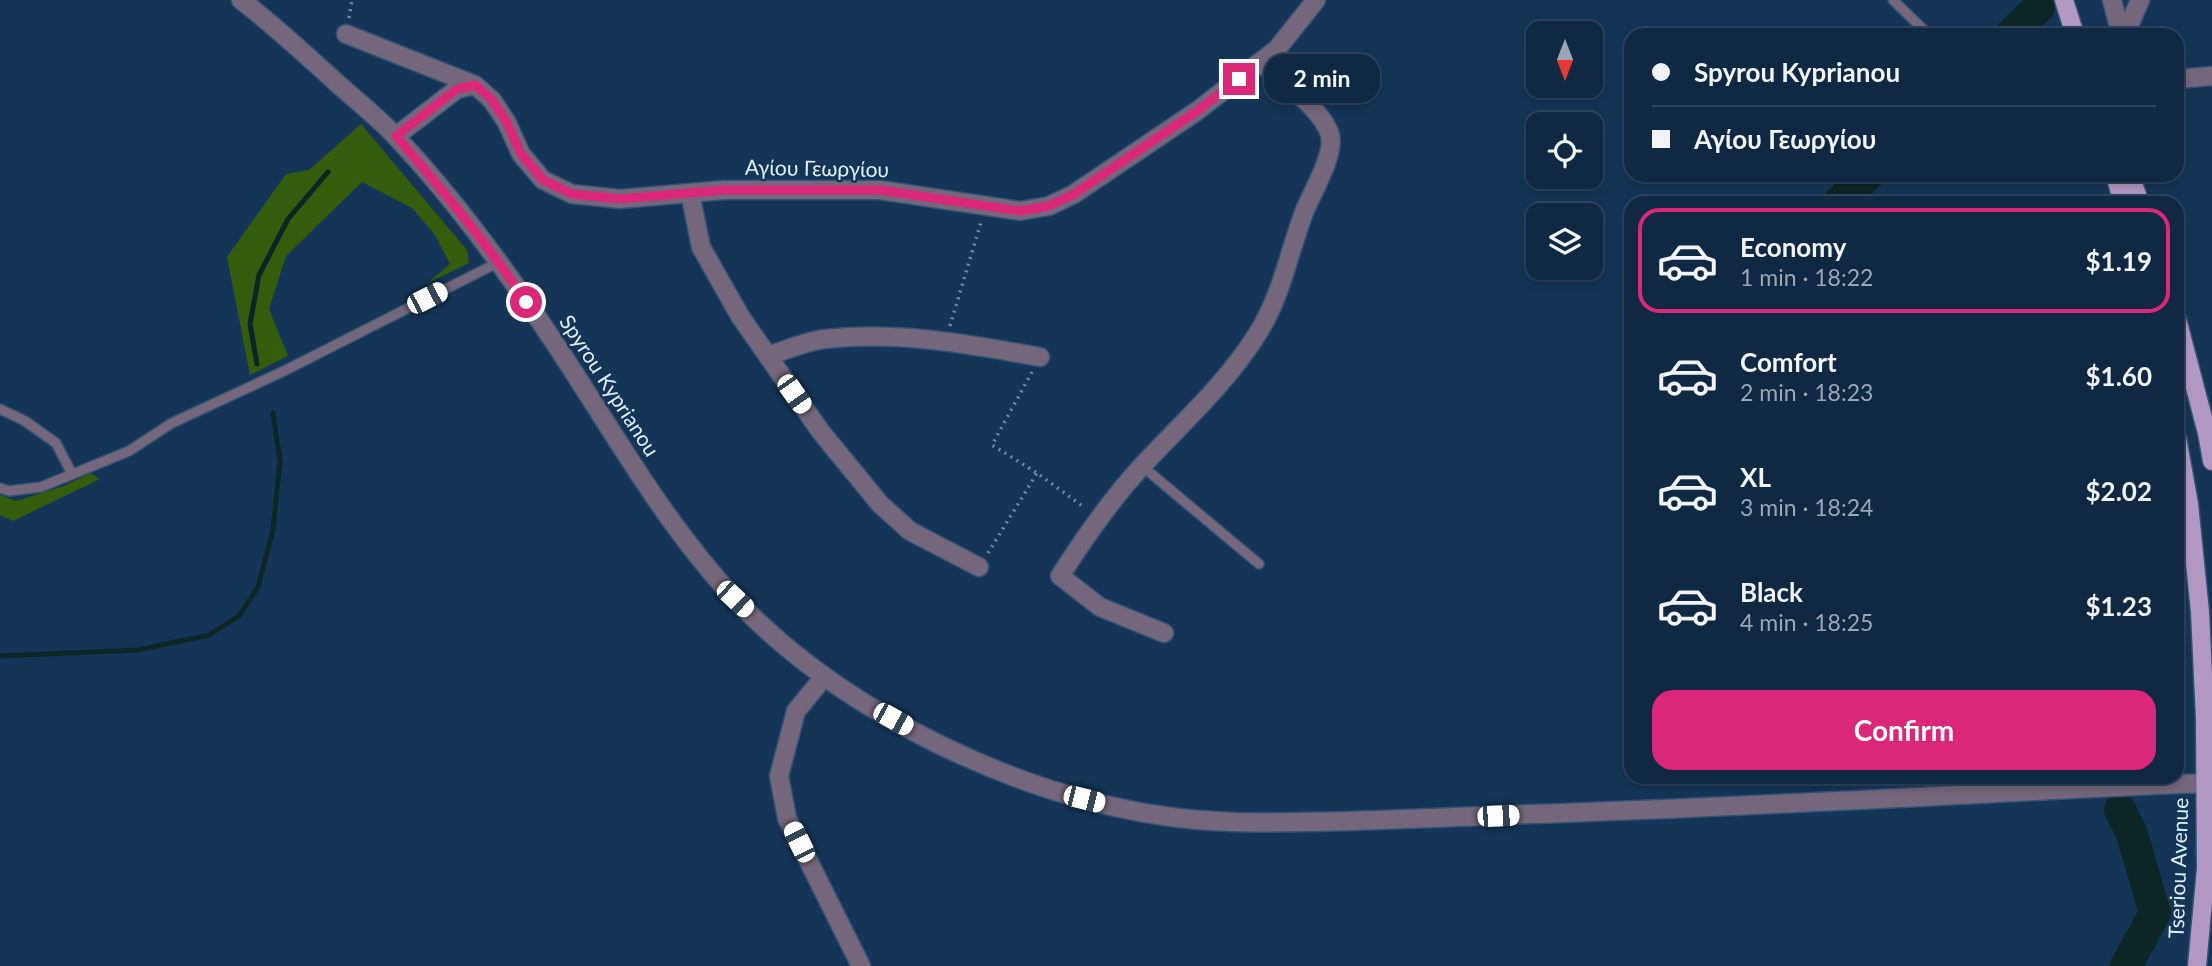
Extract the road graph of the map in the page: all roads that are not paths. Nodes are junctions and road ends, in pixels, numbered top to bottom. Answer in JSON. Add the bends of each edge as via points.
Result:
{"nodes":[{"id":1,"x":1316,"y":0,"type":"edge"},
{"id":2,"x":2064,"y":0,"type":"edge"},
{"id":3,"x":2112,"y":0,"type":"edge"},
{"id":4,"x":2140,"y":0,"type":"edge"},
{"id":5,"x":1893,"y":1,"type":"edge"},
{"id":6,"x":248,"y":3,"type":"edge"},
{"id":7,"x":1922,"y":28,"type":"edge"},
{"id":8,"x":2073,"y":28,"type":"edge"},
{"id":9,"x":2121,"y":28,"type":"edge"},
{"id":10,"x":2126,"y":28,"type":"edge"},
{"id":11,"x":346,"y":34,"type":"dead end"},
{"id":12,"x":1261,"y":63,"type":"junction"},
{"id":13,"x":2212,"y":76,"type":"edge"},
{"id":14,"x":2184,"y":78,"type":"edge"},
{"id":15,"x":475,"y":85,"type":"junction"},
{"id":16,"x":396,"y":136,"type":"junction"},
{"id":17,"x":690,"y":193,"type":"junction"},
{"id":18,"x":499,"y":262,"type":"junction"},
{"id":19,"x":2184,"y":345,"type":"edge"},
{"id":20,"x":768,"y":356,"type":"junction"},
{"id":21,"x":1040,"y":357,"type":"road end"},
{"id":22,"x":0,"y":409,"type":"edge"},
{"id":23,"x":2212,"y":461,"type":"edge"},
{"id":24,"x":1142,"y":466,"type":"junction"},
{"id":25,"x":72,"y":474,"type":"junction"},
{"id":26,"x":2184,"y":476,"type":"edge"},
{"id":27,"x":0,"y":488,"type":"edge"},
{"id":28,"x":1259,"y":564,"type":"dead end"},
{"id":29,"x":979,"y":567,"type":"road end"},
{"id":30,"x":1164,"y":633,"type":"dead end"},
{"id":31,"x":824,"y":677,"type":"junction"},
{"id":32,"x":2209,"y":783,"type":"edge"},
{"id":33,"x":861,"y":966,"type":"edge"},
{"id":34,"x":2197,"y":966,"type":"edge"}],
"edges":[{"from":1,"to":12,"type":"street","name":"Αγίου Γεωργίου"},
{"from":2,"to":8,"type":"main road"},
{"from":3,"to":9,"type":"street"},
{"from":4,"to":10,"type":"street"},
{"from":5,"to":7,"type":"lane"},
{"from":6,"to":16,"type":"street","name":"Spyrou Kyprianou"},
{"from":11,"to":15,"type":"street"},
{"from":12,"to":17,"type":"street","name":"Αγίου Γεωργίου","via":[[1074,194],[1049,206],[1020,211],[880,190]]},
{"from":12,"to":24,"type":"street","via":[[1323,120],[1330,150],[1279,291],[1259,331],[1232,371]]},
{"from":13,"to":14,"type":"street"},
{"from":15,"to":16,"type":"street","via":[[457,89]]},
{"from":15,"to":17,"type":"street","name":"Αγίου Γεωργίου","via":[[492,100],[521,154],[543,180],[572,194],[608,198]]},
{"from":16,"to":18,"type":"street","name":"Spyrou Kyprianou"},
{"from":17,"to":20,"type":"street","via":[[701,247]]},
{"from":18,"to":25,"type":"lane","via":[[172,423],[129,451]]},
{"from":18,"to":31,"type":"street","name":"Spyrou Kyprianou","via":[[680,534],[735,599]]},
{"from":19,"to":23,"type":"main road"},
{"from":20,"to":21,"type":"street","via":[[822,339],[896,337]]},
{"from":20,"to":29,"type":"street","via":[[821,432],[880,504],[910,531]]},
{"from":22,"to":25,"type":"lane","via":[[56,443]]},
{"from":24,"to":28,"type":"lane"},
{"from":24,"to":30,"type":"street","via":[[1098,517],[1060,576],[1100,607]]},
{"from":25,"to":27,"type":"lane","via":[[41,486]]},
{"from":26,"to":32,"type":"main road","name":"Tseriou Avenue","via":[[2200,612]]},
{"from":31,"to":32,"type":"street","name":"Spyrou Kyprianou","via":[[946,746],[1058,793],[1164,816],[1234,823]]},
{"from":31,"to":33,"type":"street","via":[[796,712],[779,776],[787,818]]},
{"from":32,"to":34,"type":"main road","name":"Tseriou Avenue"}]}
